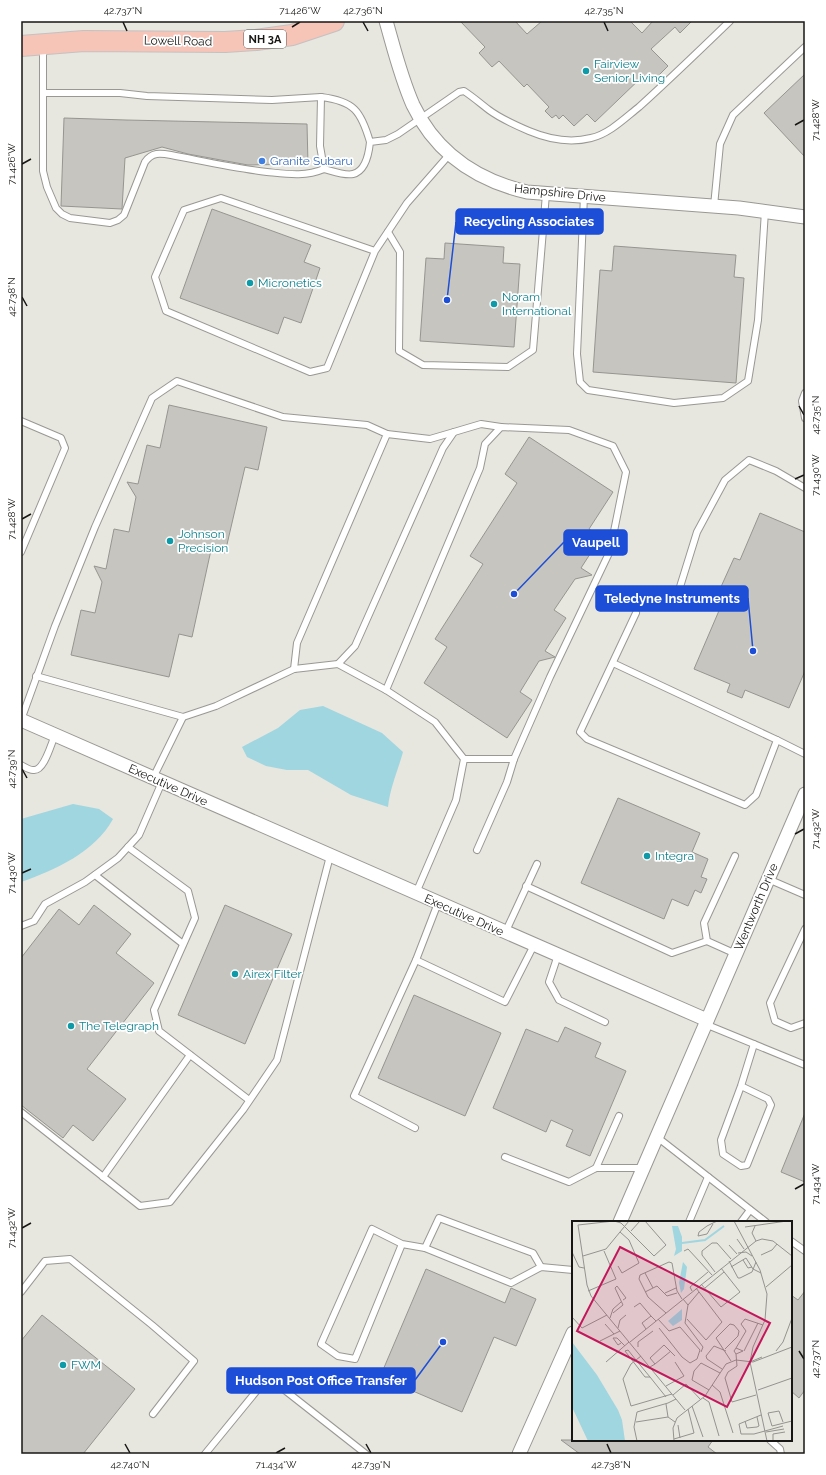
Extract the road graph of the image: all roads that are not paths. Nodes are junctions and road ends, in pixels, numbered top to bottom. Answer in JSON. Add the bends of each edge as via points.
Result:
{"nodes":[{"id":1,"x":334,"y":21,"type":"edge"},
{"id":2,"x":386,"y":21,"type":"edge"},
{"id":3,"x":730,"y":21,"type":"edge"},
{"id":4,"x":43,"y":43,"type":"junction"},
{"id":5,"x":21,"y":46,"type":"edge"},
{"id":6,"x":805,"y":47,"type":"edge"},
{"id":7,"x":44,"y":93,"type":"junction"},
{"id":8,"x":322,"y":97,"type":"junction"},
{"id":9,"x":420,"y":118,"type":"junction"},
{"id":10,"x":370,"y":142,"type":"junction"},
{"id":11,"x":450,"y":155,"type":"junction"},
{"id":12,"x":324,"y":169,"type":"junction"},
{"id":13,"x":546,"y":194,"type":"junction"},
{"id":14,"x":584,"y":196,"type":"junction"},
{"id":15,"x":714,"y":206,"type":"junction"},
{"id":16,"x":765,"y":211,"type":"junction"},
{"id":17,"x":805,"y":217,"type":"edge"},
{"id":18,"x":388,"y":232,"type":"junction"},
{"id":19,"x":375,"y":251,"type":"junction"},
{"id":20,"x":805,"y":393,"type":"edge"},
{"id":21,"x":805,"y":418,"type":"edge"},
{"id":22,"x":21,"y":421,"type":"edge"},
{"id":23,"x":501,"y":427,"type":"junction"},
{"id":24,"x":454,"y":432,"type":"junction"},
{"id":25,"x":388,"y":434,"type":"junction"},
{"id":26,"x":805,"y":488,"type":"edge"},
{"id":27,"x":21,"y":552,"type":"edge"},
{"id":28,"x":679,"y":590,"type":"dead end"},
{"id":29,"x":636,"y":613,"type":"dead end"},
{"id":30,"x":613,"y":663,"type":"junction"},
{"id":31,"x":338,"y":664,"type":"junction"},
{"id":32,"x":294,"y":669,"type":"junction"},
{"id":33,"x":36,"y":676,"type":"junction"},
{"id":34,"x":386,"y":690,"type":"junction"},
{"id":35,"x":183,"y":717,"type":"junction"},
{"id":36,"x":21,"y":720,"type":"edge"},
{"id":37,"x":55,"y":735,"type":"junction"},
{"id":38,"x":777,"y":740,"type":"junction"},
{"id":39,"x":805,"y":754,"type":"edge"},
{"id":40,"x":464,"y":759,"type":"junction"},
{"id":41,"x":514,"y":759,"type":"junction"},
{"id":42,"x":21,"y":765,"type":"edge"},
{"id":43,"x":158,"y":780,"type":"junction"},
{"id":44,"x":805,"y":794,"type":"edge"},
{"id":45,"x":128,"y":847,"type":"junction"},
{"id":46,"x":477,"y":850,"type":"dead end"},
{"id":47,"x":330,"y":856,"type":"junction"},
{"id":48,"x":735,"y":856,"type":"dead end"},
{"id":49,"x":537,"y":864,"type":"dead end"},
{"id":50,"x":95,"y":875,"type":"junction"},
{"id":51,"x":768,"y":879,"type":"junction"},
{"id":52,"x":526,"y":886,"type":"junction"},
{"id":53,"x":416,"y":893,"type":"junction"},
{"id":54,"x":805,"y":895,"type":"edge"},
{"id":55,"x":438,"y":903,"type":"junction"},
{"id":56,"x":21,"y":926,"type":"edge"},
{"id":57,"x":805,"y":929,"type":"edge"},
{"id":58,"x":505,"y":933,"type":"junction"},
{"id":59,"x":707,"y":941,"type":"junction"},
{"id":60,"x":183,"y":944,"type":"junction"},
{"id":61,"x":534,"y":945,"type":"junction"},
{"id":62,"x":736,"y":954,"type":"junction"},
{"id":63,"x":558,"y":955,"type":"junction"},
{"id":64,"x":416,"y":960,"type":"junction"},
{"id":65,"x":605,"y":1022,"type":"dead end"},
{"id":66,"x":706,"y":1022,"type":"junction"},
{"id":67,"x":805,"y":1023,"type":"edge"},
{"id":68,"x":754,"y":1044,"type":"junction"},
{"id":69,"x":190,"y":1055,"type":"junction"},
{"id":70,"x":805,"y":1065,"type":"edge"},
{"id":71,"x":741,"y":1086,"type":"junction"},
{"id":72,"x":249,"y":1100,"type":"junction"},
{"id":73,"x":21,"y":1112,"type":"edge"},
{"id":74,"x":619,"y":1116,"type":"dead end"},
{"id":75,"x":415,"y":1128,"type":"dead end"},
{"id":76,"x":656,"y":1138,"type":"junction"},
{"id":77,"x":505,"y":1158,"type":"dead end"},
{"id":78,"x":596,"y":1168,"type":"junction"},
{"id":79,"x":644,"y":1168,"type":"junction"},
{"id":80,"x":103,"y":1177,"type":"junction"},
{"id":81,"x":708,"y":1177,"type":"junction"},
{"id":82,"x":750,"y":1210,"type":"junction"},
{"id":83,"x":620,"y":1221,"type":"edge"},
{"id":84,"x":689,"y":1221,"type":"edge"},
{"id":85,"x":742,"y":1221,"type":"edge"},
{"id":86,"x":765,"y":1221,"type":"edge"},
{"id":87,"x":792,"y":1242,"type":"edge"},
{"id":88,"x":402,"y":1244,"type":"junction"},
{"id":89,"x":425,"y":1248,"type":"junction"},
{"id":90,"x":805,"y":1251,"type":"edge"},
{"id":91,"x":541,"y":1267,"type":"junction"},
{"id":92,"x":572,"y":1270,"type":"edge"},
{"id":93,"x":21,"y":1292,"type":"edge"},
{"id":94,"x":572,"y":1335,"type":"edge"},
{"id":95,"x":153,"y":1414,"type":"dead end"},
{"id":96,"x":771,"y":1441,"type":"edge"},
{"id":97,"x":205,"y":1454,"type":"edge"},
{"id":98,"x":366,"y":1454,"type":"edge"},
{"id":99,"x":519,"y":1454,"type":"edge"},
{"id":100,"x":781,"y":1454,"type":"edge"}],
"edges":[{"from":1,"to":4,"type":"main road","name":"Lowell Road","number":"NH 3A","via":[[292,35],[256,40]]},
{"from":2,"to":9,"type":"street","name":"Hampshire Drive","via":[[405,82]]},
{"from":3,"to":9,"type":"lane","via":[[662,87],[630,114],[592,138],[560,140],[529,131],[505,120],[464,91]]},
{"from":4,"to":5,"type":"main road","name":"Lowell Road","number":"NH 3A"},
{"from":4,"to":7,"type":"lane"},
{"from":6,"to":15,"type":"lane","via":[[733,115],[720,144]]},
{"from":7,"to":8,"type":"lane","via":[[272,100]]},
{"from":7,"to":12,"type":"lane","via":[[44,171],[47,187],[56,208],[70,218],[110,223],[118,220],[124,215],[145,162],[154,154],[295,174],[309,174]]},
{"from":8,"to":10,"type":"lane","via":[[350,104],[366,126]]},
{"from":8,"to":12,"type":"lane","via":[[320,146]]},
{"from":9,"to":10,"type":"lane","via":[[386,140]]},
{"from":9,"to":11,"type":"street","name":"Hampshire Drive"},
{"from":10,"to":12,"type":"lane","via":[[369,153],[359,171],[352,174]]},
{"from":11,"to":13,"type":"street","name":"Hampshire Drive","via":[[496,182],[527,192]]},
{"from":11,"to":18,"type":"lane","via":[[407,203]]},
{"from":13,"to":14,"type":"street","name":"Hampshire Drive"},
{"from":13,"to":18,"type":"lane","via":[[532,350],[508,367],[423,365],[399,351],[400,252]]},
{"from":14,"to":15,"type":"street","name":"Hampshire Drive"},
{"from":14,"to":16,"type":"lane","via":[[578,354],[580,382],[588,390],[674,403],[722,398],[748,381],[758,320]]},
{"from":15,"to":16,"type":"street","name":"Hampshire Drive"},
{"from":16,"to":17,"type":"street","name":"Hampshire Drive"},
{"from":18,"to":19,"type":"lane"},
{"from":19,"to":19,"type":"lane","via":[[328,368],[310,372],[166,311],[155,277],[184,210],[221,198]]},
{"from":20,"to":21,"type":"lane","via":[[802,401]]},
{"from":22,"to":27,"type":"lane","via":[[61,438],[65,448]]},
{"from":23,"to":24,"type":"lane","via":[[481,424]]},
{"from":23,"to":34,"type":"lane","via":[[486,444],[480,468]]},
{"from":23,"to":41,"type":"lane","via":[[569,430],[613,446],[626,472],[610,551]]},
{"from":24,"to":25,"type":"lane","via":[[430,439]]},
{"from":24,"to":31,"type":"lane","via":[[444,448],[355,646]]},
{"from":25,"to":32,"type":"lane","via":[[297,643]]},
{"from":25,"to":33,"type":"lane","via":[[367,426],[283,417],[177,381],[152,398],[95,527]]},
{"from":26,"to":28,"type":"lane","via":[[776,471],[749,460],[725,480],[697,532]]},
{"from":29,"to":30,"type":"lane"},
{"from":30,"to":38,"type":"lane"},
{"from":30,"to":38,"type":"lane","via":[[580,732],[587,739],[745,805],[756,796]]},
{"from":31,"to":32,"type":"lane"},
{"from":31,"to":34,"type":"lane"},
{"from":32,"to":35,"type":"lane","via":[[216,706]]},
{"from":33,"to":35,"type":"lane"},
{"from":33,"to":36,"type":"lane"},
{"from":34,"to":40,"type":"lane","via":[[435,722]]},
{"from":35,"to":43,"type":"lane"},
{"from":36,"to":37,"type":"street","name":"Executive Drive"},
{"from":37,"to":42,"type":"lane","via":[[39,769],[33,771]]},
{"from":37,"to":43,"type":"street","name":"Executive Drive"},
{"from":38,"to":39,"type":"lane"},
{"from":40,"to":41,"type":"lane"},
{"from":40,"to":53,"type":"lane","via":[[456,800]]},
{"from":41,"to":46,"type":"lane","via":[[507,782]]},
{"from":43,"to":45,"type":"lane","via":[[139,835]]},
{"from":43,"to":47,"type":"street","name":"Executive Drive"},
{"from":44,"to":51,"type":"street","name":"Wentworth Drive"},
{"from":45,"to":50,"type":"lane"},
{"from":45,"to":60,"type":"lane","via":[[188,891],[195,918]]},
{"from":47,"to":53,"type":"street","name":"Executive Drive"},
{"from":47,"to":72,"type":"lane","via":[[277,1060]]},
{"from":48,"to":59,"type":"lane","via":[[704,923]]},
{"from":49,"to":52,"type":"lane"},
{"from":50,"to":56,"type":"lane","via":[[45,904],[34,921]]},
{"from":50,"to":60,"type":"lane"},
{"from":51,"to":54,"type":"lane"},
{"from":51,"to":62,"type":"street","name":"Wentworth Drive"},
{"from":52,"to":58,"type":"lane"},
{"from":52,"to":59,"type":"lane","via":[[672,953]]},
{"from":53,"to":55,"type":"street","name":"Executive Drive"},
{"from":55,"to":58,"type":"street","name":"Executive Drive"},
{"from":55,"to":64,"type":"lane"},
{"from":57,"to":67,"type":"lane","via":[[770,1003],[775,1021],[791,1028]]},
{"from":58,"to":61,"type":"street","name":"Executive Drive"},
{"from":59,"to":62,"type":"lane"},
{"from":60,"to":69,"type":"lane","via":[[154,1010],[159,1031]]},
{"from":61,"to":63,"type":"street","name":"Executive Drive"},
{"from":61,"to":64,"type":"lane","via":[[505,1002]]},
{"from":62,"to":66,"type":"street","name":"Wentworth Drive"},
{"from":63,"to":65,"type":"lane","via":[[549,982],[559,1000]]},
{"from":63,"to":66,"type":"street","name":"Executive Drive"},
{"from":64,"to":75,"type":"lane","via":[[354,1096]]},
{"from":66,"to":68,"type":"lane"},
{"from":66,"to":76,"type":"street"},
{"from":68,"to":70,"type":"lane"},
{"from":68,"to":71,"type":"lane"},
{"from":69,"to":72,"type":"lane"},
{"from":69,"to":80,"type":"lane"},
{"from":71,"to":71,"type":"lane","via":[[721,1140],[723,1154],[741,1166],[748,1165],[771,1105],[768,1099]]},
{"from":72,"to":80,"type":"lane","via":[[170,1202],[140,1206]]},
{"from":73,"to":80,"type":"lane"},
{"from":74,"to":78,"type":"lane"},
{"from":76,"to":79,"type":"street"},
{"from":76,"to":81,"type":"lane"},
{"from":77,"to":78,"type":"lane","via":[[569,1182]]},
{"from":78,"to":79,"type":"lane"},
{"from":79,"to":83,"type":"street"},
{"from":81,"to":82,"type":"lane"},
{"from":81,"to":84,"type":"lane"},
{"from":82,"to":85,"type":"lane"},
{"from":82,"to":86,"type":"lane"},
{"from":87,"to":90,"type":"lane"},
{"from":88,"to":88,"type":"lane","via":[[372,1229],[321,1344],[338,1356],[355,1359]]},
{"from":88,"to":89,"type":"lane"},
{"from":89,"to":91,"type":"lane","via":[[511,1283]]},
{"from":89,"to":91,"type":"lane","via":[[439,1218],[533,1253]]},
{"from":91,"to":92,"type":"lane"},
{"from":93,"to":95,"type":"lane","via":[[45,1261],[70,1259],[194,1361]]},
{"from":94,"to":99,"type":"street"},
{"from":96,"to":100,"type":"lane","via":[[780,1449]]},
{"from":97,"to":98,"type":"lane","via":[[268,1377]]}]}
